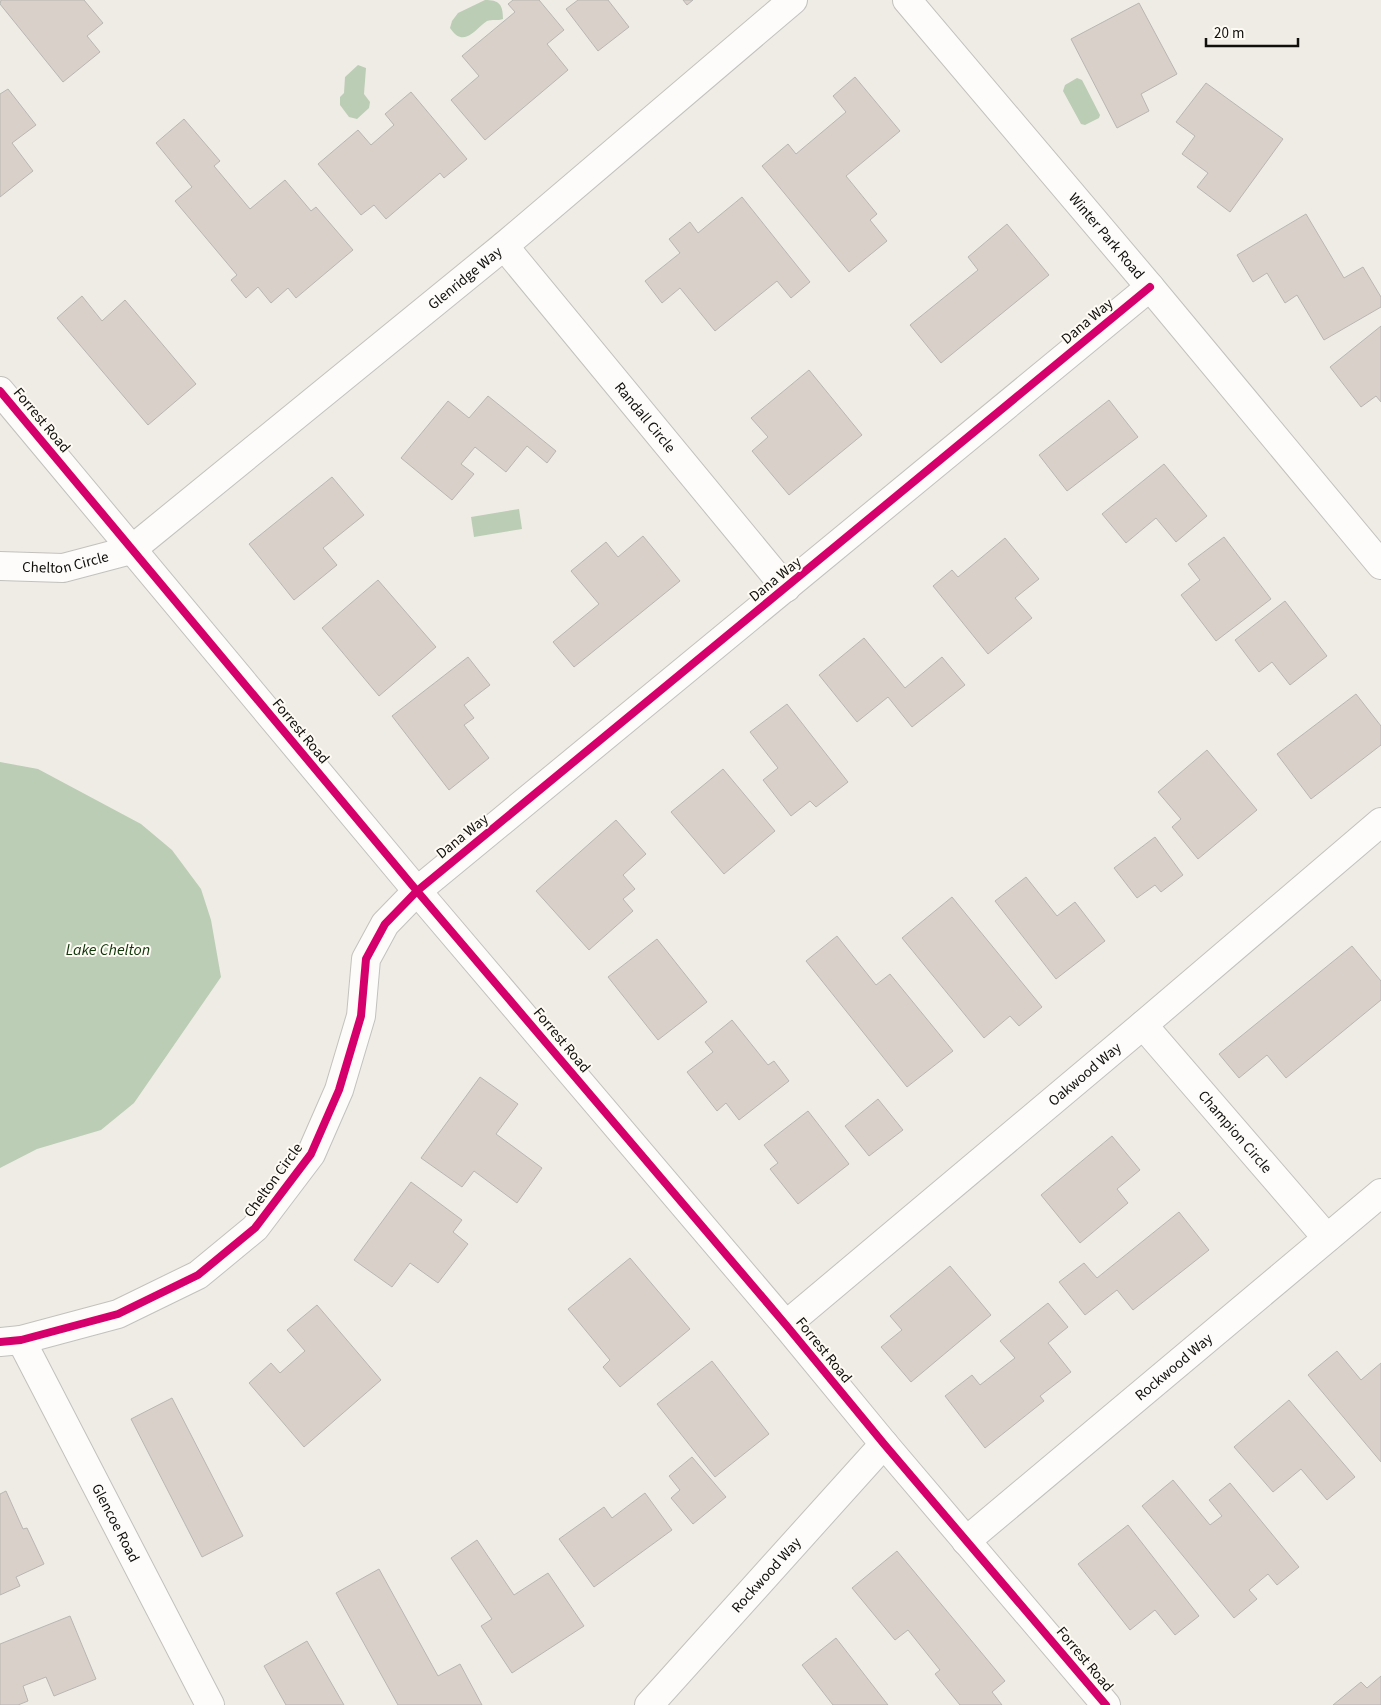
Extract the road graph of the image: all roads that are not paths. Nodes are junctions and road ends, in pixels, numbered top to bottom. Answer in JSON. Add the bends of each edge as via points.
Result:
{"nodes":[{"id":1,"x":794,"y":0,"type":"edge"},
{"id":2,"x":906,"y":0,"type":"edge"},
{"id":3,"x":504,"y":246,"type":"junction"},
{"id":4,"x":1150,"y":287,"type":"junction"},
{"id":5,"x":0,"y":391,"type":"edge"},
{"id":6,"x":131,"y":550,"type":"junction"},
{"id":7,"x":0,"y":566,"type":"edge"},
{"id":8,"x":1381,"y":566,"type":"edge"},
{"id":9,"x":786,"y":588,"type":"junction"},
{"id":10,"x":1381,"y":822,"type":"edge"},
{"id":11,"x":417,"y":891,"type":"junction"},
{"id":12,"x":1143,"y":1025,"type":"junction"},
{"id":13,"x":1381,"y":1193,"type":"edge"},
{"id":14,"x":1327,"y":1238,"type":"junction"},
{"id":15,"x":786,"y":1325,"type":"junction"},
{"id":16,"x":11,"y":1341,"type":"edge"},
{"id":17,"x":884,"y":1444,"type":"junction"},
{"id":18,"x":966,"y":1541,"type":"junction"},
{"id":19,"x":210,"y":1705,"type":"edge"},
{"id":20,"x":649,"y":1705,"type":"edge"},
{"id":21,"x":1106,"y":1705,"type":"edge"}],
"edges":[{"from":1,"to":3,"type":"street","name":"Glenridge Way"},
{"from":2,"to":4,"type":"street","name":"Winter Park Road"},
{"from":3,"to":6,"type":"street","name":"Glenridge Way"},
{"from":3,"to":9,"type":"street","name":"Randall Circle"},
{"from":4,"to":8,"type":"street","name":"Winter Park Road"},
{"from":4,"to":9,"type":"street","name":"Dana Way"},
{"from":5,"to":6,"type":"street","name":"Forrest Road"},
{"from":6,"to":7,"type":"street","name":"Chelton Circle","via":[[63,568]]},
{"from":6,"to":11,"type":"street","name":"Forrest Road"},
{"from":9,"to":11,"type":"street","name":"Dana Way"},
{"from":10,"to":12,"type":"street","name":"Oakwood Way"},
{"from":11,"to":15,"type":"street","name":"Forrest Road"},
{"from":11,"to":16,"type":"street","name":"Chelton Circle","via":[[385,924],[366,959],[361,1016],[339,1090],[311,1154],[255,1228],[198,1275],[118,1314]]},
{"from":12,"to":14,"type":"street","name":"Champion Circle"},
{"from":12,"to":15,"type":"street","name":"Oakwood Way"},
{"from":13,"to":14,"type":"street","name":"Rockwood Way"},
{"from":14,"to":18,"type":"street","name":"Rockwood Way"},
{"from":15,"to":17,"type":"street","name":"Forrest Road"},
{"from":16,"to":19,"type":"street","name":"Glencoe Road"},
{"from":17,"to":18,"type":"street","name":"Forrest Road"},
{"from":17,"to":20,"type":"street","name":"Rockwood Way"},
{"from":18,"to":21,"type":"street","name":"Forrest Road"}]}
